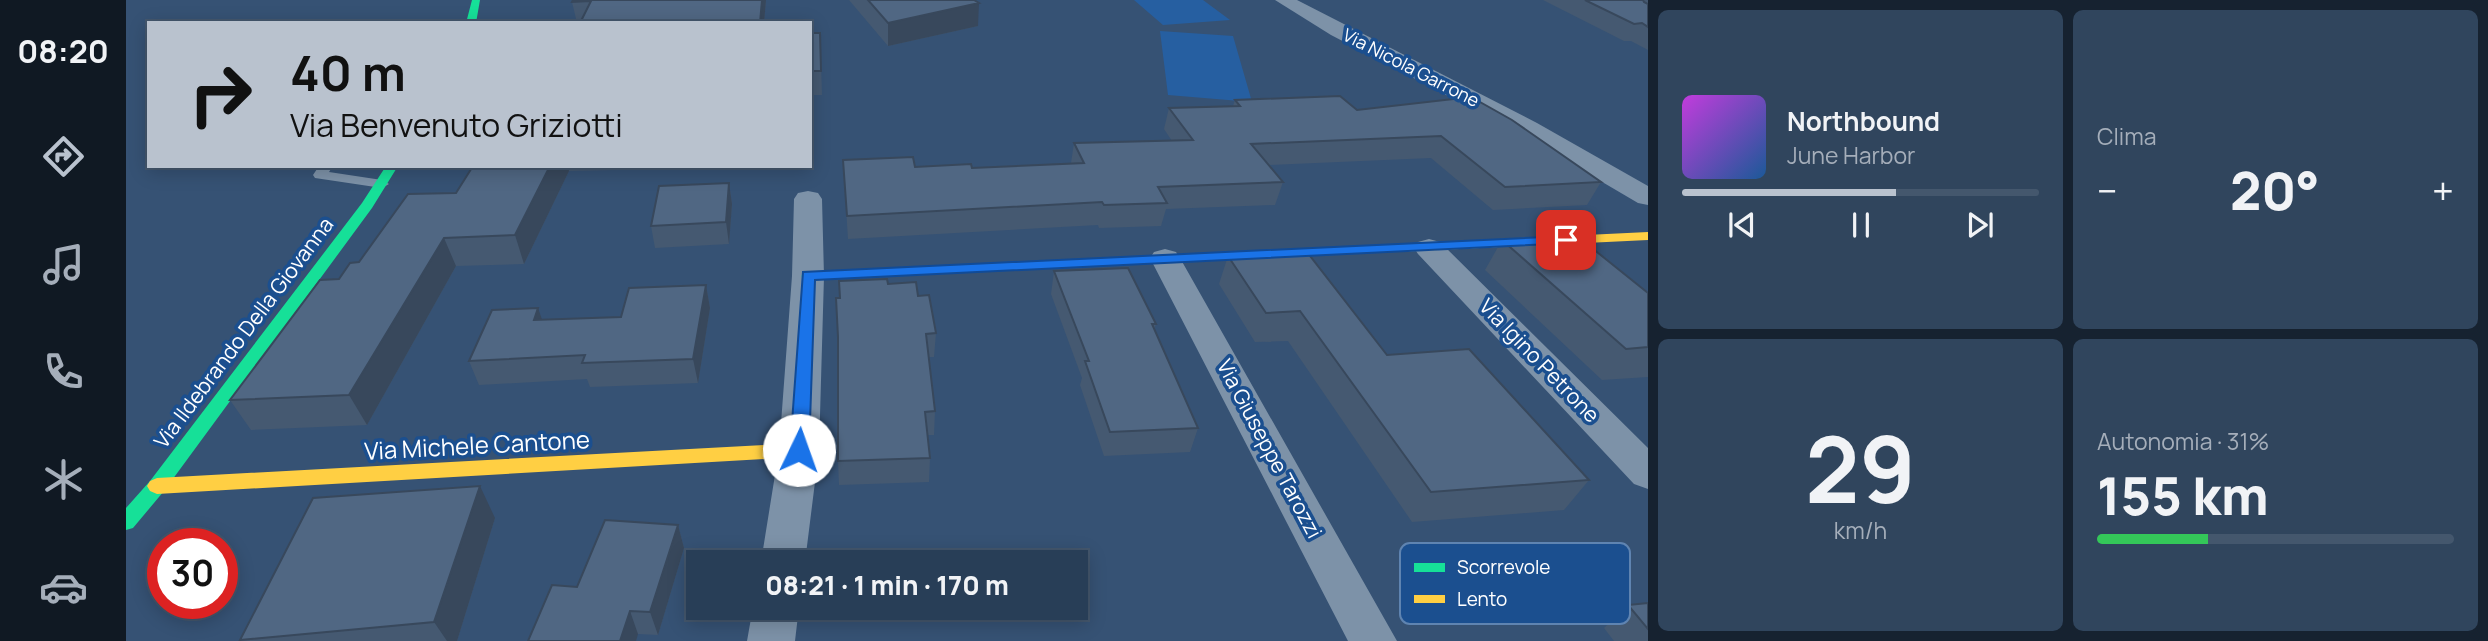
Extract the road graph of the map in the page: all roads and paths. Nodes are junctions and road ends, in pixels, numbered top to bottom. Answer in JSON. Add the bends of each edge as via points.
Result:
{"nodes":[{"id":1,"x":476,"y":0,"type":"edge"},
{"id":2,"x":1284,"y":0,"type":"edge"},
{"id":3,"x":471,"y":21,"type":"edge"},
{"id":4,"x":325,"y":168,"type":"edge"},
{"id":5,"x":391,"y":168,"type":"edge"},
{"id":6,"x":382,"y":184,"type":"junction"},
{"id":7,"x":1648,"y":197,"type":"edge"},
{"id":8,"x":808,"y":199,"type":"dead end"},
{"id":9,"x":1648,"y":236,"type":"edge"},
{"id":10,"x":1429,"y":248,"type":"junction"},
{"id":11,"x":1165,"y":258,"type":"junction"},
{"id":12,"x":808,"y":276,"type":"junction"},
{"id":13,"x":799,"y":450,"type":"junction"},
{"id":14,"x":1648,"y":473,"type":"edge"},
{"id":15,"x":157,"y":486,"type":"junction"},
{"id":16,"x":126,"y":522,"type":"edge"},
{"id":17,"x":785,"y":550,"type":"edge"},
{"id":18,"x":774,"y":620,"type":"edge"},
{"id":19,"x":771,"y":641,"type":"edge"},
{"id":20,"x":1373,"y":641,"type":"edge"}],
"edges":[{"from":1,"to":3,"type":"street"},
{"from":2,"to":7,"type":"street","name":"Via Nicola Garrone","via":[[1528,128]]},
{"from":4,"to":6,"type":"lane","via":[[320,175]]},
{"from":5,"to":6,"type":"street","name":"Via Ildebrando Della Giovanna"},
{"from":6,"to":15,"type":"street","name":"Via Ildebrando Della Giovanna"},
{"from":8,"to":12,"type":"street"},
{"from":9,"to":10,"type":"street"},
{"from":10,"to":11,"type":"street"},
{"from":10,"to":14,"type":"street","name":"Via Igino Petrone"},
{"from":11,"to":12,"type":"street"},
{"from":11,"to":20,"type":"street","name":"Via Giuseppe Tarozzi"},
{"from":12,"to":13,"type":"street"},
{"from":13,"to":15,"type":"street","name":"Via Michele Cantone"},
{"from":13,"to":17,"type":"street"},
{"from":15,"to":16,"type":"street","name":"Via Ildebrando Della Giovanna"},
{"from":18,"to":19,"type":"street"}]}
